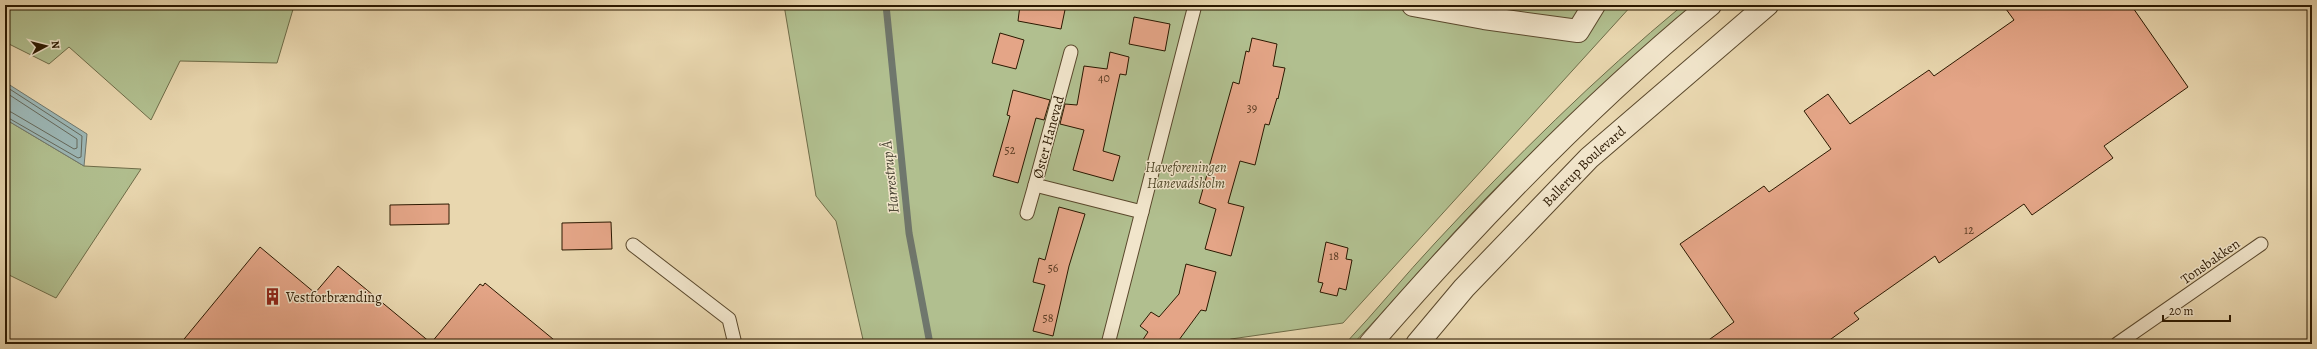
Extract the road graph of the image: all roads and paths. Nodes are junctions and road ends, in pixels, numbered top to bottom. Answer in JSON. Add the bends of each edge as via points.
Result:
{"nodes":[{"id":1,"x":1195,"y":5,"type":"edge"},
{"id":2,"x":1413,"y":5,"type":"edge"},
{"id":3,"x":1594,"y":5,"type":"edge"},
{"id":4,"x":1710,"y":5,"type":"edge"},
{"id":5,"x":1767,"y":5,"type":"edge"},
{"id":6,"x":1485,"y":12,"type":"edge"},
{"id":7,"x":1071,"y":52,"type":"dead end"},
{"id":8,"x":1035,"y":185,"type":"junction"},
{"id":9,"x":1142,"y":212,"type":"junction"},
{"id":10,"x":1027,"y":213,"type":"dead end"},
{"id":11,"x":2261,"y":244,"type":"dead end"},
{"id":12,"x":633,"y":245,"type":"dead end"},
{"id":13,"x":735,"y":344,"type":"edge"},
{"id":14,"x":1108,"y":344,"type":"edge"},
{"id":15,"x":1370,"y":344,"type":"edge"},
{"id":16,"x":1417,"y":344,"type":"edge"},
{"id":17,"x":2117,"y":344,"type":"edge"}],
"edges":[{"from":1,"to":9,"type":"lane"},
{"from":2,"to":6,"type":"street"},
{"from":3,"to":6,"type":"street","via":[[1578,31]]},
{"from":4,"to":15,"type":"street","via":[[1563,136],[1437,267]]},
{"from":5,"to":16,"type":"street","name":"Ballerup Boulevard","via":[[1590,158],[1464,288]]},
{"from":7,"to":8,"type":"lane","name":"Øster Hanevad"},
{"from":8,"to":9,"type":"lane","name":"Øster Hanevad"},
{"from":8,"to":10,"type":"lane"},
{"from":9,"to":14,"type":"lane"},
{"from":11,"to":17,"type":"lane","name":"Tonsbakken"},
{"from":12,"to":13,"type":"lane","via":[[729,319]]}]}
